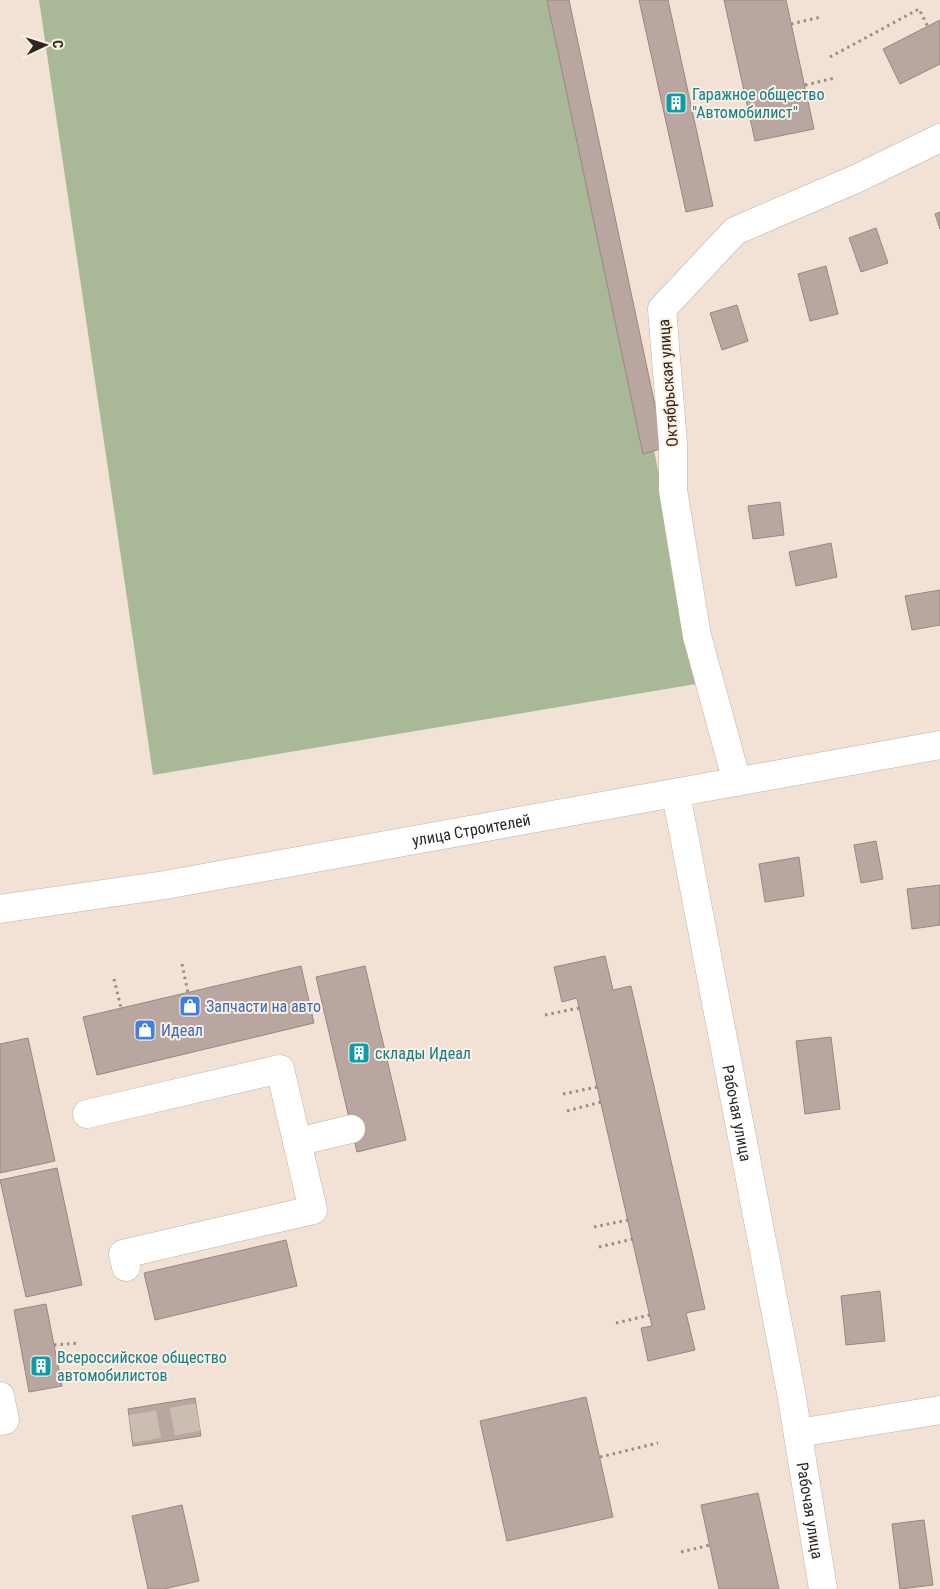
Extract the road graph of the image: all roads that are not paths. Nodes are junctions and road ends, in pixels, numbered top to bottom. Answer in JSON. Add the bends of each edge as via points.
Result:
{"nodes":[{"id":1,"x":940,"y":138,"type":"edge"},
{"id":2,"x":940,"y":745,"type":"edge"},
{"id":3,"x":737,"y":782,"type":"junction"},
{"id":4,"x":676,"y":794,"type":"junction"},
{"id":5,"x":0,"y":909,"type":"edge"},
{"id":6,"x":87,"y":1114,"type":"dead end"},
{"id":7,"x":351,"y":1129,"type":"dead end"},
{"id":8,"x":297,"y":1142,"type":"junction"},
{"id":9,"x":126,"y":1267,"type":"dead end"},
{"id":10,"x":0,"y":1396,"type":"edge"},
{"id":11,"x":940,"y":1410,"type":"edge"},
{"id":12,"x":0,"y":1421,"type":"edge"},
{"id":13,"x":798,"y":1432,"type":"junction"},
{"id":14,"x":823,"y":1589,"type":"edge"}],
"edges":[{"from":1,"to":3,"type":"street","name":"Октябрьская улица","via":[[858,178],[735,230],[662,309],[673,444],[673,490],[697,636]]},
{"from":2,"to":3,"type":"street","name":"улица Строителей"},
{"from":3,"to":4,"type":"street","name":"улица Строителей"},
{"from":4,"to":5,"type":"street","name":"улица Строителей","via":[[165,885]]},
{"from":4,"to":13,"type":"street","name":"Рабочая улица"},
{"from":6,"to":8,"type":"street","via":[[280,1069]]},
{"from":7,"to":8,"type":"street"},
{"from":8,"to":9,"type":"street","via":[[313,1210],[123,1254]]},
{"from":10,"to":12,"type":"street","via":[[5,1420]]},
{"from":11,"to":13,"type":"street"},
{"from":13,"to":14,"type":"street","name":"Рабочая улица"}]}
